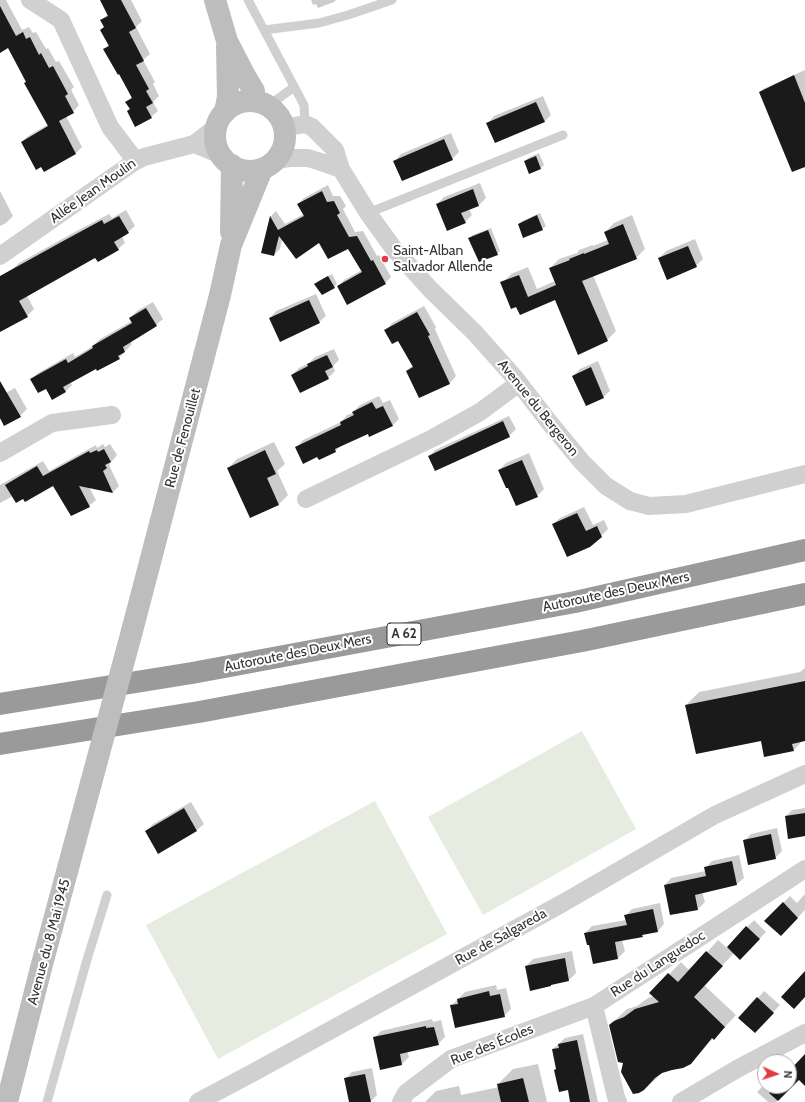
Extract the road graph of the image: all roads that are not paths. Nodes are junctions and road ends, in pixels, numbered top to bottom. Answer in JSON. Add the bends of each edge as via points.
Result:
{"nodes":[{"id":1,"x":30,"y":0,"type":"edge"},
{"id":2,"x":215,"y":0,"type":"edge"},
{"id":3,"x":248,"y":0,"type":"edge"},
{"id":4,"x":392,"y":0,"type":"edge"},
{"id":5,"x":264,"y":30,"type":"junction"},
{"id":6,"x":227,"y":41,"type":"junction"},
{"id":7,"x":294,"y":87,"type":"junction"},
{"id":8,"x":261,"y":104,"type":"junction"},
{"id":9,"x":221,"y":119,"type":"junction"},
{"id":10,"x":295,"y":126,"type":"junction"},
{"id":11,"x":563,"y":135,"type":"dead end"},
{"id":12,"x":194,"y":144,"type":"junction"},
{"id":13,"x":226,"y":160,"type":"junction"},
{"id":14,"x":134,"y":162,"type":"junction"},
{"id":15,"x":269,"y":164,"type":"junction"},
{"id":16,"x":341,"y":169,"type":"junction"},
{"id":17,"x":368,"y":213,"type":"junction"},
{"id":18,"x":231,"y":245,"type":"junction"},
{"id":19,"x":0,"y":256,"type":"edge"},
{"id":20,"x":519,"y":383,"type":"junction"},
{"id":21,"x":112,"y":415,"type":"dead end"},
{"id":22,"x":0,"y":453,"type":"edge"},
{"id":23,"x":805,"y":474,"type":"edge"},
{"id":24,"x":306,"y":499,"type":"dead end"},
{"id":25,"x":805,"y":550,"type":"edge"},
{"id":26,"x":805,"y":594,"type":"edge"},
{"id":27,"x":0,"y":704,"type":"edge"},
{"id":28,"x":0,"y":744,"type":"edge"},
{"id":29,"x":805,"y":774,"type":"edge"},
{"id":30,"x":91,"y":783,"type":"joint"},
{"id":31,"x":805,"y":869,"type":"edge"},
{"id":32,"x":107,"y":895,"type":"dead end"},
{"id":33,"x":594,"y":1006,"type":"junction"},
{"id":34,"x":805,"y":1033,"type":"edge"},
{"id":35,"x":7,"y":1102,"type":"edge"},
{"id":36,"x":47,"y":1102,"type":"edge"},
{"id":37,"x":198,"y":1102,"type":"edge"},
{"id":38,"x":401,"y":1102,"type":"edge"},
{"id":39,"x":618,"y":1102,"type":"edge"},
{"id":40,"x":681,"y":1102,"type":"edge"}],
"edges":[{"from":1,"to":14,"type":"street","via":[[61,20],[110,127]]},
{"from":2,"to":6,"type":"main road","name":"Rue de Fenouillet"},
{"from":3,"to":5,"type":"lane"},
{"from":4,"to":5,"type":"lane","via":[[319,23]]},
{"from":5,"to":7,"type":"lane"},
{"from":6,"to":8,"type":"main road","name":"Rue de Fenouillet"},
{"from":6,"to":9,"type":"main road","name":"Rue de Fenouillet","via":[[228,97]]},
{"from":7,"to":8,"type":"lane"},
{"from":7,"to":10,"type":"lane","via":[[304,105]]},
{"from":8,"to":9,"type":"main road","via":[[240,103]]},
{"from":8,"to":10,"type":"main road","name":"Rue de Fenouillet"},
{"from":9,"to":12,"type":"street","name":"Allée Jean Moulin"},
{"from":9,"to":13,"type":"main road","name":"Rue de Fenouillet","via":[[216,138],[218,148]]},
{"from":10,"to":15,"type":"main road","name":"Rue de Fenouillet","via":[[285,136],[281,153]]},
{"from":10,"to":16,"type":"street","name":"Avenue du Bergeron","via":[[312,127],[335,150]]},
{"from":11,"to":17,"type":"lane"},
{"from":12,"to":13,"type":"street"},
{"from":12,"to":14,"type":"street","name":"Allée Jean Moulin"},
{"from":13,"to":15,"type":"main road","via":[[238,169],[254,171]]},
{"from":13,"to":18,"type":"main road","name":"Rue de Fenouillet"},
{"from":14,"to":19,"type":"street","name":"Allée Jean Moulin"},
{"from":15,"to":16,"type":"street","via":[[290,158],[308,158]]},
{"from":15,"to":18,"type":"main road","name":"Rue de Fenouillet"},
{"from":16,"to":17,"type":"street","name":"Avenue du Bergeron"},
{"from":17,"to":20,"type":"street","name":"Avenue du Bergeron","via":[[394,249]]},
{"from":18,"to":30,"type":"main road","name":"Rue de Fenouillet","bridge":true},
{"from":20,"to":23,"type":"street","name":"Avenue du Bergeron","via":[[582,462],[606,486],[630,501],[649,506],[686,504]]},
{"from":20,"to":24,"type":"street","via":[[480,412],[433,438]]},
{"from":21,"to":22,"type":"street","via":[[52,423]]},
{"from":25,"to":27,"type":"highway","name":"Autoroute des Deux Mers","number":"A 62","via":[[575,602],[192,673]]},
{"from":26,"to":28,"type":"highway","via":[[574,643],[199,712]]},
{"from":29,"to":37,"type":"street","name":"Rue de Salgareda","via":[[715,815],[564,903]]},
{"from":30,"to":35,"type":"main road","name":"Avenue du 8 Mai 1945"},
{"from":31,"to":33,"type":"street","name":"Rue du Languedoc"},
{"from":32,"to":36,"type":"lane"},
{"from":33,"to":38,"type":"street","name":"Rue des Écoles","via":[[451,1059],[406,1093]]},
{"from":33,"to":39,"type":"street"},
{"from":34,"to":40,"type":"street"}]}
